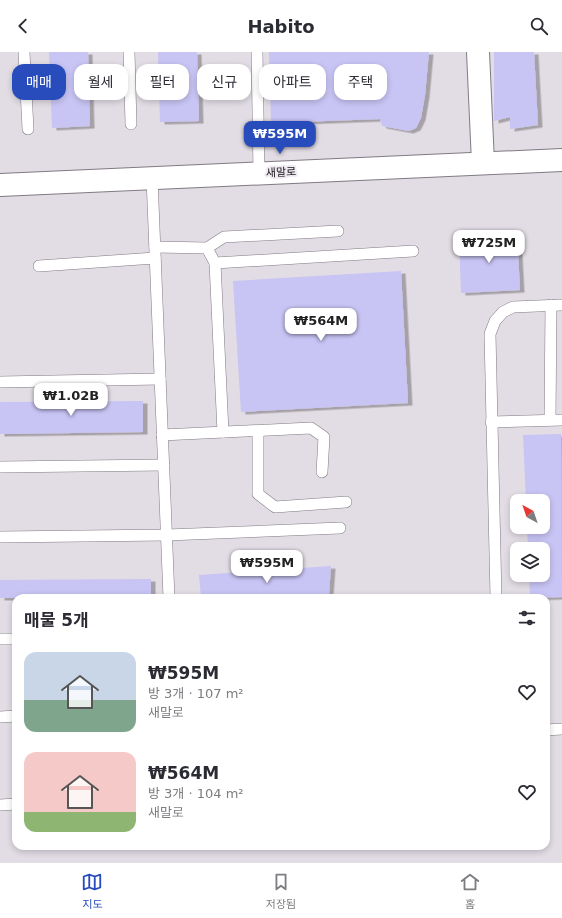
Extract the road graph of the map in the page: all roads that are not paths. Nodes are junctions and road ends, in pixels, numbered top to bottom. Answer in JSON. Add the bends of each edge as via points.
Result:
{"nodes":[{"id":1,"x":24,"y":52,"type":"edge"},
{"id":2,"x":129,"y":52,"type":"edge"},
{"id":3,"x":257,"y":52,"type":"edge"},
{"id":4,"x":478,"y":52,"type":"edge"},
{"id":5,"x":131,"y":124,"type":"dead end"},
{"id":6,"x":28,"y":129,"type":"dead end"},
{"id":7,"x":562,"y":160,"type":"edge"},
{"id":8,"x":483,"y":162,"type":"junction"},
{"id":9,"x":259,"y":173,"type":"junction"},
{"id":10,"x":152,"y":178,"type":"junction"},
{"id":11,"x":0,"y":185,"type":"edge"},
{"id":12,"x":338,"y":232,"type":"dead end"},
{"id":13,"x":155,"y":247,"type":"junction"},
{"id":14,"x":207,"y":248,"type":"junction"},
{"id":15,"x":413,"y":251,"type":"dead end"},
{"id":16,"x":155,"y":258,"type":"junction"},
{"id":17,"x":215,"y":263,"type":"junction"},
{"id":18,"x":39,"y":266,"type":"dead end"},
{"id":19,"x":556,"y":305,"type":"edge"},
{"id":20,"x":160,"y":379,"type":"junction"},
{"id":21,"x":0,"y":382,"type":"edge"},
{"id":22,"x":550,"y":420,"type":"junction"},
{"id":23,"x":562,"y":420,"type":"edge"},
{"id":24,"x":491,"y":422,"type":"junction"},
{"id":25,"x":258,"y":431,"type":"junction"},
{"id":26,"x":222,"y":432,"type":"junction"},
{"id":27,"x":162,"y":435,"type":"junction"},
{"id":28,"x":164,"y":464,"type":"junction"},
{"id":29,"x":0,"y":467,"type":"edge"},
{"id":30,"x":322,"y":472,"type":"dead end"},
{"id":31,"x":346,"y":502,"type":"dead end"},
{"id":32,"x":340,"y":528,"type":"dead end"},
{"id":33,"x":166,"y":535,"type":"junction"},
{"id":34,"x":0,"y":537,"type":"edge"},
{"id":35,"x":169,"y":594,"type":"edge"},
{"id":36,"x":496,"y":594,"type":"edge"},
{"id":37,"x":0,"y":639,"type":"edge"},
{"id":38,"x":12,"y":639,"type":"edge"},
{"id":39,"x":0,"y":716,"type":"edge"},
{"id":40,"x":12,"y":716,"type":"edge"},
{"id":41,"x":562,"y":729,"type":"edge"},
{"id":42,"x":550,"y":730,"type":"edge"},
{"id":43,"x":12,"y":804,"type":"edge"},
{"id":44,"x":0,"y":805,"type":"edge"}],
"edges":[{"from":1,"to":6,"type":"lane"},
{"from":2,"to":5,"type":"lane"},
{"from":3,"to":9,"type":"lane"},
{"from":4,"to":8,"type":"street"},
{"from":7,"to":8,"type":"street","name":"새말로"},
{"from":8,"to":9,"type":"street","name":"새말로"},
{"from":9,"to":10,"type":"street","name":"새말로"},
{"from":10,"to":11,"type":"street","name":"새말로"},
{"from":10,"to":13,"type":"lane"},
{"from":12,"to":14,"type":"lane","via":[[224,237]]},
{"from":13,"to":14,"type":"lane"},
{"from":13,"to":16,"type":"lane"},
{"from":14,"to":17,"type":"lane"},
{"from":15,"to":17,"type":"lane"},
{"from":16,"to":18,"type":"lane"},
{"from":16,"to":20,"type":"lane"},
{"from":17,"to":26,"type":"lane"},
{"from":19,"to":22,"type":"lane"},
{"from":19,"to":24,"type":"lane","via":[[513,307],[503,312],[495,321],[490,334]]},
{"from":20,"to":21,"type":"lane"},
{"from":20,"to":27,"type":"lane"},
{"from":22,"to":23,"type":"lane"},
{"from":22,"to":24,"type":"lane"},
{"from":24,"to":36,"type":"lane"},
{"from":25,"to":26,"type":"lane"},
{"from":25,"to":30,"type":"lane","via":[[311,428],[324,437]]},
{"from":25,"to":31,"type":"lane","via":[[258,494],[275,507]]},
{"from":26,"to":27,"type":"lane"},
{"from":27,"to":28,"type":"lane"},
{"from":28,"to":29,"type":"lane"},
{"from":28,"to":33,"type":"lane"},
{"from":32,"to":33,"type":"lane"},
{"from":33,"to":34,"type":"lane"},
{"from":33,"to":35,"type":"lane"},
{"from":37,"to":38,"type":"lane"},
{"from":39,"to":40,"type":"lane"},
{"from":41,"to":42,"type":"lane"},
{"from":43,"to":44,"type":"lane"}]}
